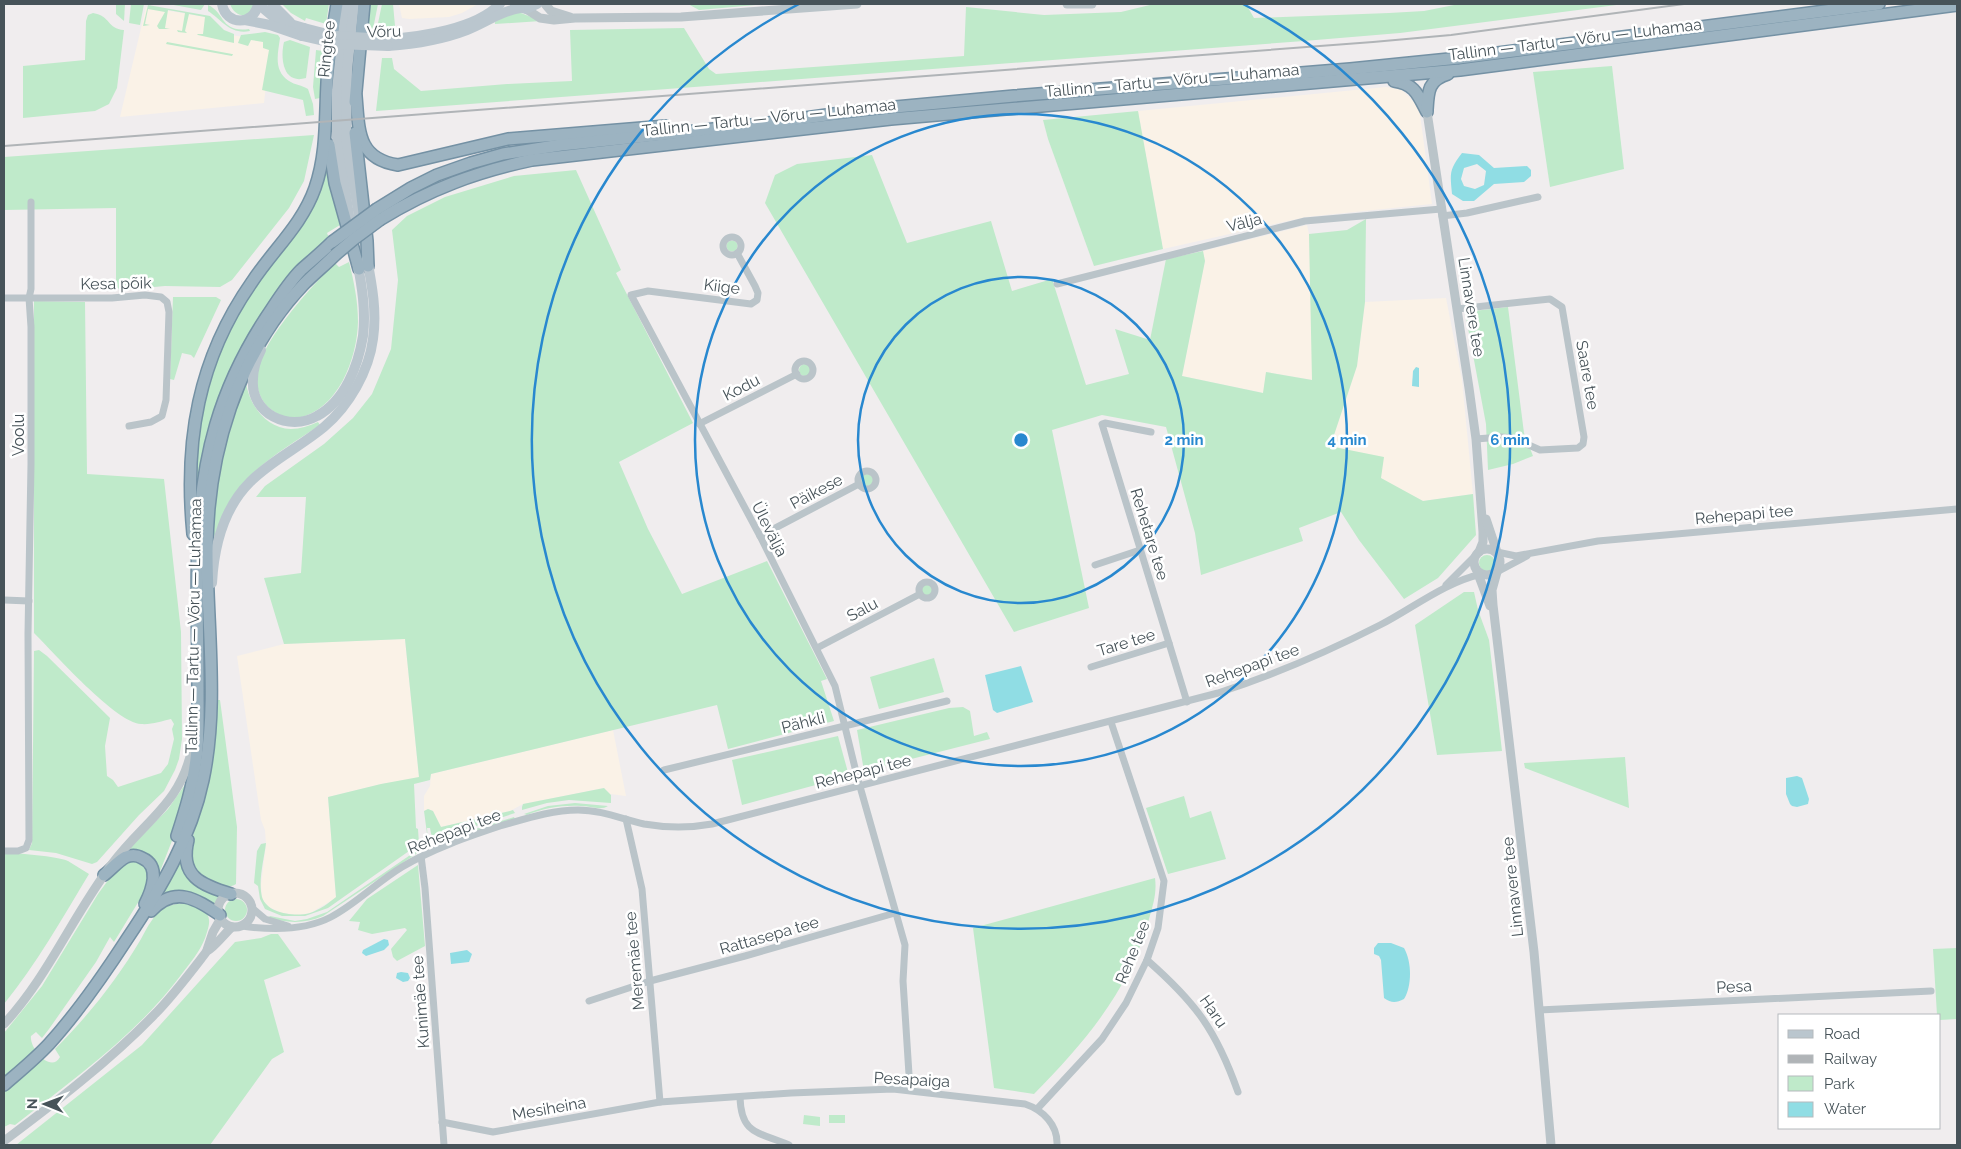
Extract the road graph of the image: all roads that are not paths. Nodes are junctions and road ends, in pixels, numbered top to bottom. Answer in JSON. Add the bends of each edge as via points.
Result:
{"nodes":[{"id":1,"x":222,"y":4,"type":"edge"},
{"id":2,"x":258,"y":4,"type":"edge"},
{"id":3,"x":272,"y":4,"type":"edge"},
{"id":4,"x":336,"y":4,"type":"edge"},
{"id":5,"x":346,"y":4,"type":"edge"},
{"id":6,"x":354,"y":4,"type":"edge"},
{"id":7,"x":365,"y":4,"type":"edge"},
{"id":8,"x":491,"y":4,"type":"edge"},
{"id":9,"x":500,"y":4,"type":"edge"},
{"id":10,"x":538,"y":4,"type":"edge"},
{"id":11,"x":545,"y":4,"type":"edge"},
{"id":12,"x":857,"y":4,"type":"edge"},
{"id":13,"x":1067,"y":4,"type":"edge"},
{"id":14,"x":1092,"y":4,"type":"edge"},
{"id":15,"x":1879,"y":4,"type":"edge"},
{"id":16,"x":1957,"y":5,"type":"edge"},
{"id":17,"x":520,"y":7,"type":"edge"},
{"id":18,"x":781,"y":7,"type":"edge"},
{"id":19,"x":479,"y":18,"type":"junction"},
{"id":20,"x":575,"y":18,"type":"junction"},
{"id":21,"x":245,"y":20,"type":"junction"},
{"id":22,"x":300,"y":30,"type":"junction"},
{"id":23,"x":387,"y":43,"type":"junction"},
{"id":24,"x":1460,"y":70,"type":"junction"},
{"id":25,"x":1378,"y":79,"type":"junction"},
{"id":26,"x":341,"y":97,"type":"junction"},
{"id":27,"x":1426,"y":112,"type":"junction"},
{"id":28,"x":761,"y":124,"type":"junction"},
{"id":29,"x":1538,"y":196,"type":"dead end"},
{"id":30,"x":31,"y":202,"type":"dead end"},
{"id":31,"x":1442,"y":212,"type":"junction"},
{"id":32,"x":379,"y":214,"type":"junction"},
{"id":33,"x":737,"y":253,"type":"dead end"},
{"id":34,"x":364,"y":268,"type":"junction"},
{"id":35,"x":1057,"y":284,"type":"dead end"},
{"id":36,"x":631,"y":296,"type":"joint"},
{"id":37,"x":4,"y":298,"type":"edge"},
{"id":38,"x":29,"y":298,"type":"junction"},
{"id":39,"x":1457,"y":309,"type":"junction"},
{"id":40,"x":274,"y":322,"type":"junction"},
{"id":41,"x":797,"y":374,"type":"dead end"},
{"id":42,"x":699,"y":424,"type":"junction"},
{"id":43,"x":129,"y":426,"type":"dead end"},
{"id":44,"x":1151,"y":432,"type":"dead end"},
{"id":45,"x":1476,"y":439,"type":"junction"},
{"id":46,"x":858,"y":484,"type":"dead end"},
{"id":47,"x":1482,"y":507,"type":"junction"},
{"id":48,"x":1957,"y":509,"type":"edge"},
{"id":49,"x":760,"y":536,"type":"junction"},
{"id":50,"x":1140,"y":550,"type":"junction"},
{"id":51,"x":1479,"y":552,"type":"junction"},
{"id":52,"x":1496,"y":552,"type":"junction"},
{"id":53,"x":1534,"y":553,"type":"junction"},
{"id":54,"x":1095,"y":564,"type":"dead end"},
{"id":55,"x":1497,"y":572,"type":"junction"},
{"id":56,"x":1479,"y":573,"type":"junction"},
{"id":57,"x":198,"y":586,"type":"junction"},
{"id":58,"x":1440,"y":590,"type":"junction"},
{"id":59,"x":920,"y":594,"type":"dead end"},
{"id":60,"x":4,"y":600,"type":"edge"},
{"id":61,"x":29,"y":601,"type":"junction"},
{"id":62,"x":1496,"y":627,"type":"junction"},
{"id":63,"x":210,"y":639,"type":"junction"},
{"id":64,"x":1169,"y":643,"type":"junction"},
{"id":65,"x":817,"y":648,"type":"junction"},
{"id":66,"x":1091,"y":667,"type":"dead end"},
{"id":67,"x":947,"y":701,"type":"dead end"},
{"id":68,"x":1187,"y":702,"type":"junction"},
{"id":69,"x":198,"y":721,"type":"junction"},
{"id":70,"x":1111,"y":722,"type":"junction"},
{"id":71,"x":844,"y":726,"type":"junction"},
{"id":72,"x":664,"y":770,"type":"dead end"},
{"id":73,"x":860,"y":786,"type":"junction"},
{"id":74,"x":196,"y":807,"type":"junction"},
{"id":75,"x":626,"y":819,"type":"junction"},
{"id":76,"x":4,"y":851,"type":"edge"},
{"id":77,"x":421,"y":856,"type":"junction"},
{"id":78,"x":104,"y":876,"type":"junction"},
{"id":79,"x":231,"y":894,"type":"junction"},
{"id":80,"x":252,"y":908,"type":"junction"},
{"id":81,"x":895,"y":913,"type":"junction"},
{"id":82,"x":220,"y":917,"type":"junction"},
{"id":83,"x":237,"y":926,"type":"junction"},
{"id":84,"x":293,"y":927,"type":"junction"},
{"id":85,"x":132,"y":932,"type":"junction"},
{"id":86,"x":207,"y":951,"type":"junction"},
{"id":87,"x":1147,"y":960,"type":"junction"},
{"id":88,"x":650,"y":981,"type":"junction"},
{"id":89,"x":1931,"y":991,"type":"dead end"},
{"id":90,"x":589,"y":1001,"type":"dead end"},
{"id":91,"x":1539,"y":1010,"type":"junction"},
{"id":92,"x":4,"y":1024,"type":"edge"},
{"id":93,"x":4,"y":1085,"type":"edge"},
{"id":94,"x":910,"y":1090,"type":"junction"},
{"id":95,"x":1238,"y":1092,"type":"dead end"},
{"id":96,"x":740,"y":1098,"type":"junction"},
{"id":97,"x":660,"y":1102,"type":"junction"},
{"id":98,"x":1038,"y":1108,"type":"junction"},
{"id":99,"x":442,"y":1122,"type":"junction"},
{"id":100,"x":766,"y":1137,"type":"junction"},
{"id":101,"x":4,"y":1140,"type":"edge"},
{"id":102,"x":444,"y":1145,"type":"edge"},
{"id":103,"x":765,"y":1145,"type":"edge"},
{"id":104,"x":789,"y":1145,"type":"edge"},
{"id":105,"x":1057,"y":1145,"type":"edge"},
{"id":106,"x":1551,"y":1145,"type":"edge"}],
"edges":[{"from":1,"to":21,"type":"main road","name":"Võru","via":[[231,19]]},
{"from":2,"to":21,"type":"main road","via":[[254,14]]},
{"from":2,"to":22,"type":"main road","name":"Võru","via":[[277,20]]},
{"from":3,"to":22,"type":"main road"},
{"from":4,"to":26,"type":"highway","via":[[334,24]]},
{"from":5,"to":26,"type":"main road","name":"Ringtee"},
{"from":6,"to":26,"type":"main road","name":"Ringtee"},
{"from":7,"to":26,"type":"highway"},
{"from":8,"to":19,"type":"main road"},
{"from":9,"to":19,"type":"main road","name":"Võru"},
{"from":10,"to":17,"type":"main road","name":"Võru"},
{"from":11,"to":20,"type":"street","via":[[552,11]]},
{"from":12,"to":18,"type":"street"},
{"from":13,"to":14,"type":"street"},
{"from":15,"to":28,"type":"highway","name":"Tallinn — Tartu — Võru — Luhamaa","via":[[1350,70],[986,98]]},
{"from":16,"to":24,"type":"highway","name":"Tallinn — Tartu — Võru — Luhamaa"},
{"from":17,"to":20,"type":"street","via":[[545,19]]},
{"from":17,"to":23,"type":"main road","name":"Võru","via":[[446,37],[409,45]]},
{"from":18,"to":20,"type":"street","via":[[681,17]]},
{"from":19,"to":23,"type":"main road","name":"Võru","via":[[434,33]]},
{"from":21,"to":22,"type":"main road","name":"Võru"},
{"from":22,"to":23,"type":"main road","name":"Võru","bridge":true},
{"from":24,"to":25,"type":"highway","name":"Tallinn — Tartu — Võru — Luhamaa"},
{"from":24,"to":27,"type":"highway","via":[[1435,80],[1428,92]]},
{"from":25,"to":27,"type":"highway","via":[[1409,84],[1417,92]]},
{"from":25,"to":32,"type":"highway","name":"Tallinn — Tartu — Võru — Luhamaa","via":[[891,119],[532,160],[442,186]]},
{"from":26,"to":28,"type":"highway","via":[[364,147],[381,162],[398,165],[508,139],[750,120]]},
{"from":26,"to":34,"type":"highway","via":[[355,138],[367,241]]},
{"from":26,"to":34,"type":"highway","via":[[328,137],[334,183]]},
{"from":26,"to":57,"type":"highway","via":[[325,131],[321,169],[309,202],[293,230],[236,304],[209,361],[192,444],[191,514]]},
{"from":27,"to":31,"type":"street","name":"Linnavere tee"},
{"from":28,"to":32,"type":"highway","name":"Tallinn — Tartu — Võru — Luhamaa","via":[[503,154],[437,175],[411,188]]},
{"from":29,"to":31,"type":"street","name":"Välja","via":[[1467,213]]},
{"from":30,"to":38,"type":"street","name":"Voolu"},
{"from":31,"to":35,"type":"street","name":"Välja","via":[[1305,221]]},
{"from":31,"to":39,"type":"street","name":"Linnavere tee"},
{"from":32,"to":40,"type":"highway","name":"Tallinn — Tartu — Võru — Luhamaa","bridge":true,"via":[[304,284]]},
{"from":32,"to":57,"type":"highway","name":"Tallinn — Tartu — Võru — Luhamaa","bridge":true,"via":[[332,242],[300,271],[248,346],[217,415],[203,478]]},
{"from":33,"to":36,"type":"street","name":"Kiige","via":[[758,293],[757,300],[751,304],[648,291]]},
{"from":34,"to":40,"type":"main road","via":[[364,319],[359,356],[337,400],[316,417],[302,422],[280,420],[262,409],[257,400],[252,379]]},
{"from":34,"to":63,"type":"main road","via":[[375,309],[369,358],[350,397],[324,427],[268,466],[234,502],[217,542]]},
{"from":36,"to":42,"type":"street","name":"Ülevälja"},
{"from":37,"to":38,"type":"street","name":"Kesa põik"},
{"from":38,"to":43,"type":"street","name":"Kesa põik","via":[[145,296],[161,297],[167,302],[166,400],[162,416],[152,422]]},
{"from":38,"to":61,"type":"street","name":"Voolu","via":[[32,327]]},
{"from":39,"to":45,"type":"street","name":"Linnavere tee"},
{"from":39,"to":45,"type":"street","name":"Saare tee","via":[[1550,299],[1562,307],[1584,437],[1578,448],[1540,450],[1514,438]]},
{"from":40,"to":63,"type":"highway","name":"Tallinn — Tartu — Võru — Luhamaa","via":[[239,387],[219,443],[207,549]]},
{"from":41,"to":42,"type":"street","name":"Kodu"},
{"from":42,"to":49,"type":"street","name":"Ülevälja"},
{"from":44,"to":50,"type":"street","name":"Rehetare tee","via":[[1102,424]]},
{"from":45,"to":47,"type":"street","name":"Linnavere tee"},
{"from":46,"to":49,"type":"street","name":"Päikese"},
{"from":47,"to":51,"type":"street","name":"Linnavere tee","via":[[1483,542]]},
{"from":47,"to":52,"type":"street","name":"Linnavere tee"},
{"from":48,"to":53,"type":"street","name":"Rehepapi tee","via":[[1598,541]]},
{"from":49,"to":65,"type":"street","name":"Ülevälja"},
{"from":50,"to":54,"type":"street"},
{"from":50,"to":64,"type":"street","name":"Rehetare tee"},
{"from":51,"to":52,"type":"street","via":[[1490,549]]},
{"from":51,"to":56,"type":"street","name":"Linnavere tee","via":[[1474,563]]},
{"from":51,"to":58,"type":"street","name":"Rehepapi tee"},
{"from":52,"to":53,"type":"street","name":"Rehepapi tee","via":[[1516,556]]},
{"from":52,"to":55,"type":"street","name":"Linnavere tee","via":[[1501,560]]},
{"from":53,"to":55,"type":"street","name":"Rehepapi tee"},
{"from":55,"to":56,"type":"street","via":[[1490,575]]},
{"from":55,"to":62,"type":"street","name":"Linnavere tee","via":[[1492,590]]},
{"from":56,"to":58,"type":"street","name":"Rehepapi tee"},
{"from":56,"to":62,"type":"street","name":"Linnavere tee"},
{"from":57,"to":69,"type":"highway","name":"Tallinn — Tartu — Võru — Luhamaa"},
{"from":58,"to":68,"type":"street","name":"Rehepapi tee","via":[[1345,643],[1263,678]]},
{"from":59,"to":65,"type":"street","name":"Salu"},
{"from":60,"to":61,"type":"street"},
{"from":61,"to":76,"type":"street","name":"Voolu","via":[[29,840],[26,848]]},
{"from":62,"to":91,"type":"street","name":"Linnavere tee"},
{"from":63,"to":74,"type":"highway","name":"Tallinn — Tartu — Võru — Luhamaa","via":[[210,726]]},
{"from":64,"to":66,"type":"street","name":"Tare tee"},
{"from":64,"to":68,"type":"street","name":"Rehetare tee"},
{"from":65,"to":71,"type":"street","name":"Ülevälja","via":[[835,686]]},
{"from":67,"to":71,"type":"street","name":"Pähkli"},
{"from":68,"to":70,"type":"street","name":"Rehepapi tee"},
{"from":69,"to":78,"type":"street","via":[[190,760],[175,795],[122,851]]},
{"from":69,"to":85,"type":"highway","name":"Tallinn — Tartu — Võru — Luhamaa","via":[[190,794],[177,838],[162,876]]},
{"from":70,"to":73,"type":"street","name":"Rehepapi tee"},
{"from":70,"to":87,"type":"street","name":"Rehe tee","via":[[1164,881],[1158,928]]},
{"from":71,"to":72,"type":"street","name":"Pähkli"},
{"from":71,"to":73,"type":"street","name":"Ülevälja"},
{"from":73,"to":75,"type":"street","name":"Rehepapi tee","via":[[700,826],[672,827]]},
{"from":73,"to":81,"type":"street"},
{"from":74,"to":79,"type":"highway","via":[[186,851],[190,873],[210,888]]},
{"from":74,"to":85,"type":"highway","name":"Tallinn — Tartu — Võru — Luhamaa","via":[[166,879]]},
{"from":75,"to":77,"type":"street","name":"Rehepapi tee","via":[[594,811],[549,813],[499,827]]},
{"from":75,"to":88,"type":"street","name":"Meremäe tee","via":[[642,889]]},
{"from":77,"to":84,"type":"street","name":"Rehepapi tee","via":[[332,916],[318,923]]},
{"from":77,"to":99,"type":"street","name":"Kunimäe tee"},
{"from":78,"to":85,"type":"highway","via":[[120,861],[133,856],[144,859],[152,868],[153,880],[148,897]]},
{"from":78,"to":92,"type":"street","via":[[48,966]]},
{"from":79,"to":80,"type":"street","via":[[246,897]]},
{"from":79,"to":82,"type":"street","via":[[222,900]]},
{"from":80,"to":83,"type":"street","via":[[250,918]]},
{"from":80,"to":84,"type":"street","name":"Rehepapi tee","via":[[265,919]]},
{"from":81,"to":88,"type":"street","name":"Rattasepa tee"},
{"from":81,"to":94,"type":"street","via":[[905,945]]},
{"from":82,"to":83,"type":"street"},
{"from":82,"to":85,"type":"highway","via":[[197,900],[173,897],[159,902]]},
{"from":82,"to":86,"type":"street"},
{"from":83,"to":84,"type":"street","name":"Rehepapi tee"},
{"from":83,"to":86,"type":"street"},
{"from":85,"to":93,"type":"highway","name":"Tallinn — Tartu — Võru — Luhamaa","via":[[103,976],[48,1045]]},
{"from":86,"to":101,"type":"street","via":[[182,984],[123,1045]]},
{"from":87,"to":95,"type":"street","name":"Haru","via":[[1201,1014],[1218,1043]]},
{"from":87,"to":98,"type":"street","name":"Rehe tee","via":[[1126,1003],[1102,1039]]},
{"from":88,"to":90,"type":"street","name":"Rattasepa tee"},
{"from":88,"to":97,"type":"street","name":"Meremäe tee"},
{"from":89,"to":91,"type":"street","name":"Pesa"},
{"from":91,"to":106,"type":"street","name":"Linnavere tee"},
{"from":94,"to":96,"type":"street","name":"Pesapaiga"},
{"from":94,"to":98,"type":"street","name":"Pesapaiga"},
{"from":96,"to":97,"type":"street","name":"Pesapaiga"},
{"from":96,"to":100,"type":"street","via":[[745,1122],[750,1129]]},
{"from":97,"to":99,"type":"street","name":"Mesiheina","via":[[493,1132]]},
{"from":98,"to":105,"type":"street","via":[[1051,1123],[1058,1137]]},
{"from":99,"to":102,"type":"street","name":"Kunimäe tee"},
{"from":100,"to":103,"type":"street"},
{"from":100,"to":104,"type":"street"}]}
